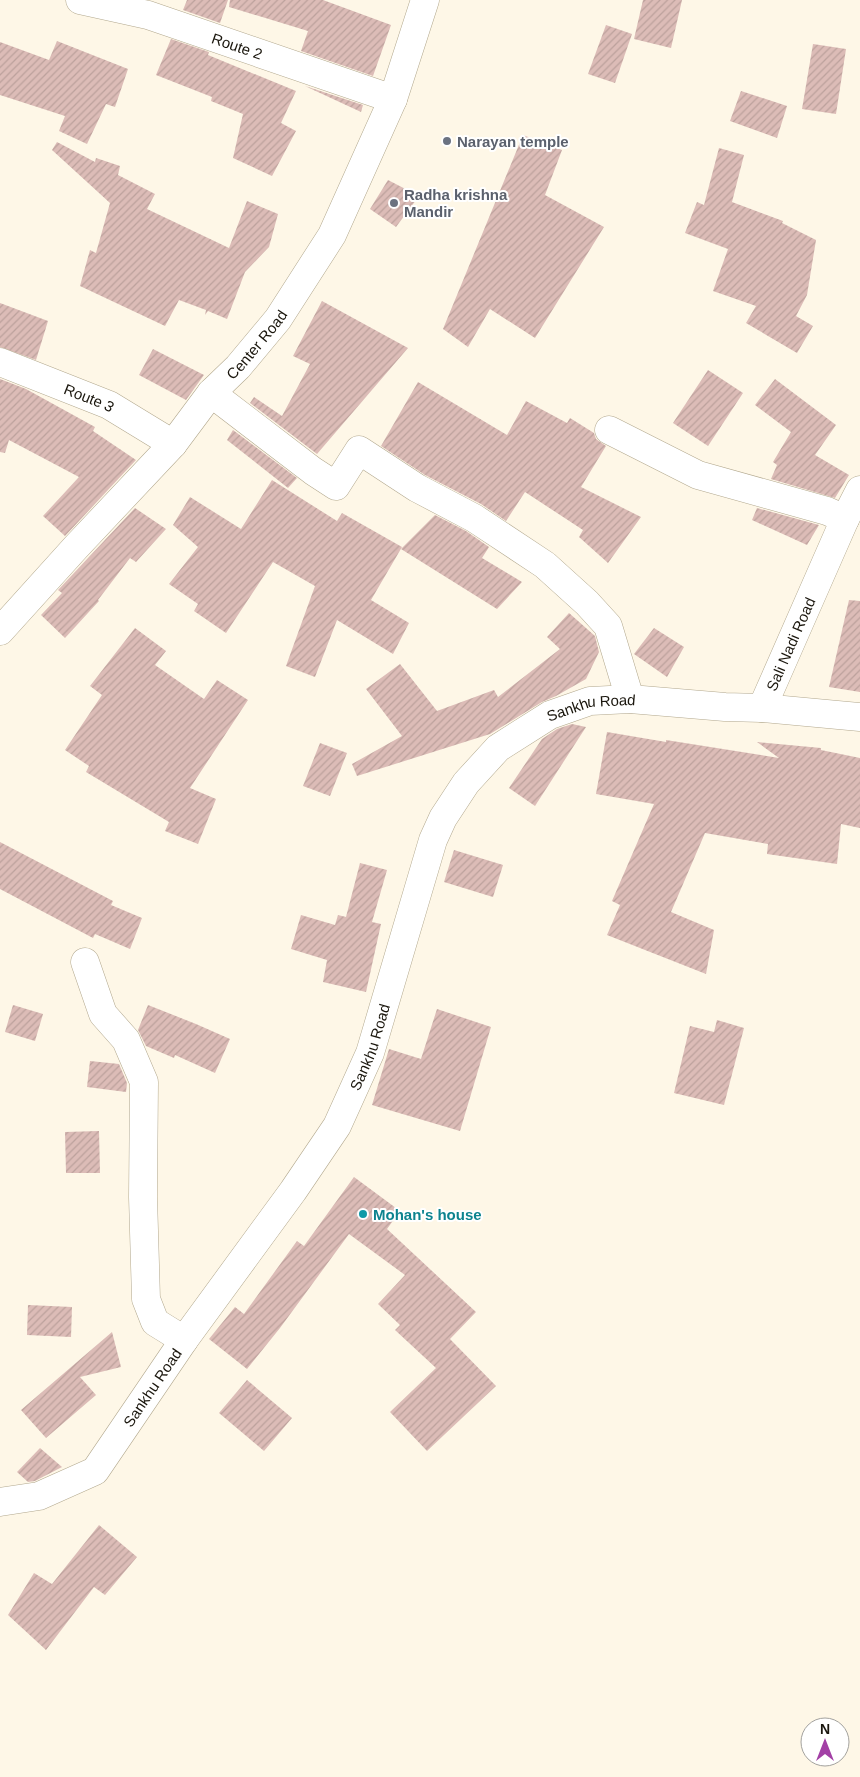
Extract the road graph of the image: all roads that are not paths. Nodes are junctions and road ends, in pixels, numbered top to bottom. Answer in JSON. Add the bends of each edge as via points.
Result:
{"nodes":[{"id":1,"x":80,"y":0,"type":"edge"},
{"id":2,"x":425,"y":0,"type":"edge"},
{"id":3,"x":393,"y":99,"type":"junction"},
{"id":4,"x":0,"y":362,"type":"edge"},
{"id":5,"x":211,"y":393,"type":"junction"},
{"id":6,"x":609,"y":430,"type":"dead end"},
{"id":7,"x":173,"y":444,"type":"junction"},
{"id":8,"x":860,"y":490,"type":"edge"},
{"id":9,"x":845,"y":519,"type":"junction"},
{"id":10,"x":0,"y":631,"type":"edge"},
{"id":11,"x":630,"y":699,"type":"junction"},
{"id":12,"x":762,"y":708,"type":"junction"},
{"id":13,"x":860,"y":717,"type":"edge"},
{"id":14,"x":85,"y":962,"type":"dead end"},
{"id":15,"x":184,"y":1340,"type":"junction"},
{"id":16,"x":0,"y":1502,"type":"edge"}],
"edges":[{"from":1,"to":3,"type":"street","name":"Route 2","via":[[148,16]]},
{"from":2,"to":3,"type":"street","name":"Center Road"},
{"from":3,"to":5,"type":"street","name":"Center Road","via":[[332,235],[278,319],[238,367]]},
{"from":4,"to":7,"type":"street","name":"Route 3","via":[[109,405]]},
{"from":5,"to":7,"type":"street","name":"Center Road"},
{"from":5,"to":11,"type":"street","via":[[336,486],[359,450],[546,565],[608,626]]},
{"from":6,"to":9,"type":"street","via":[[698,475],[827,511]]},
{"from":7,"to":10,"type":"street","name":"Center Road"},
{"from":8,"to":9,"type":"street","name":"Sali Nadi Road"},
{"from":9,"to":12,"type":"street","name":"Sali Nadi Road"},
{"from":11,"to":12,"type":"street","name":"Sankhu Road"},
{"from":11,"to":15,"type":"street","name":"Sankhu Road","via":[[590,701],[550,715],[498,748],[466,783],[442,818],[433,840],[370,1053],[337,1126],[293,1192]]},
{"from":12,"to":13,"type":"street","name":"Sali Nadi Road"},
{"from":14,"to":15,"type":"street","via":[[103,1014],[126,1040],[144,1082],[146,1299],[155,1322]]},
{"from":15,"to":16,"type":"street","name":"Sankhu Road","via":[[95,1471],[39,1496]]}]}
